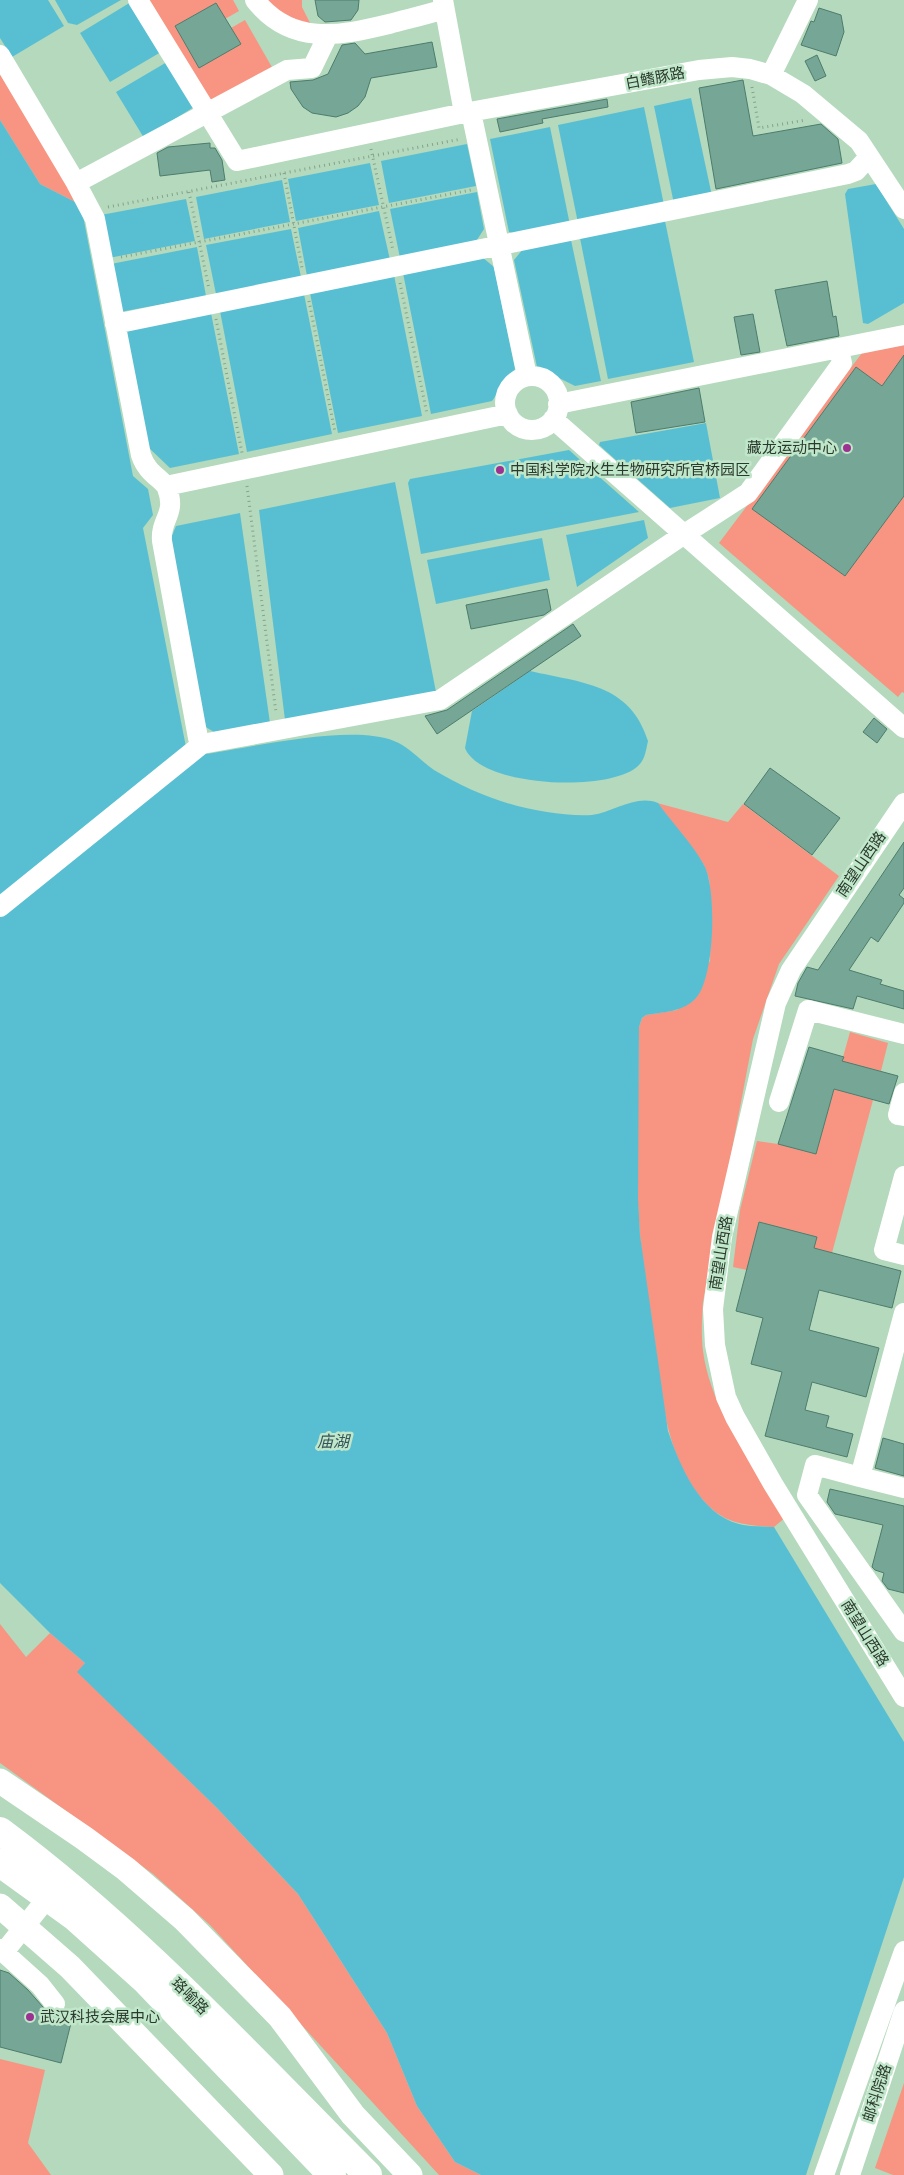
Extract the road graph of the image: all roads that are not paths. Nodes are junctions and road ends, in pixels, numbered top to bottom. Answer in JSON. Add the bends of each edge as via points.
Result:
{"nodes":[{"id":1,"x":138,"y":0,"type":"edge"},
{"id":2,"x":255,"y":0,"type":"edge"},
{"id":3,"x":808,"y":0,"type":"edge"},
{"id":4,"x":443,"y":5,"type":"edge"},
{"id":5,"x":328,"y":35,"type":"junction"},
{"id":6,"x":0,"y":55,"type":"edge"},
{"id":7,"x":771,"y":75,"type":"junction"},
{"id":8,"x":206,"y":113,"type":"junction"},
{"id":9,"x":467,"y":113,"type":"junction"},
{"id":10,"x":870,"y":157,"type":"junction"},
{"id":11,"x":76,"y":183,"type":"junction"},
{"id":12,"x":904,"y":209,"type":"edge"},
{"id":13,"x":499,"y":245,"type":"junction"},
{"id":14,"x":115,"y":324,"type":"junction"},
{"id":15,"x":904,"y":335,"type":"edge"},
{"id":16,"x":839,"y":349,"type":"junction"},
{"id":17,"x":527,"y":376,"type":"junction"},
{"id":18,"x":556,"y":412,"type":"junction"},
{"id":19,"x":508,"y":414,"type":"junction"},
{"id":20,"x":166,"y":486,"type":"junction"},
{"id":21,"x":683,"y":535,"type":"junction"},
{"id":22,"x":904,"y":728,"type":"edge"},
{"id":23,"x":202,"y":744,"type":"junction"},
{"id":24,"x":904,"y":803,"type":"edge"},
{"id":25,"x":0,"y":906,"type":"edge"},
{"id":26,"x":904,"y":1034,"type":"edge"},
{"id":27,"x":904,"y":1093,"type":"edge"},
{"id":28,"x":779,"y":1102,"type":"dead end"},
{"id":29,"x":904,"y":1116,"type":"edge"},
{"id":30,"x":904,"y":1176,"type":"edge"},
{"id":31,"x":904,"y":1255,"type":"edge"},
{"id":32,"x":904,"y":1313,"type":"edge"},
{"id":33,"x":860,"y":1477,"type":"junction"},
{"id":34,"x":904,"y":1488,"type":"edge"},
{"id":35,"x":904,"y":1632,"type":"edge"},
{"id":36,"x":904,"y":1697,"type":"edge"},
{"id":37,"x":0,"y":1781,"type":"edge"},
{"id":38,"x":0,"y":1831,"type":"edge"},
{"id":39,"x":0,"y":1864,"type":"edge"},
{"id":40,"x":48,"y":1897,"type":"junction"},
{"id":41,"x":0,"y":1906,"type":"edge"},
{"id":42,"x":8,"y":1939,"type":"edge"},
{"id":43,"x":904,"y":1952,"type":"edge"},
{"id":44,"x":55,"y":2004,"type":"dead end"},
{"id":45,"x":904,"y":2012,"type":"edge"},
{"id":46,"x":271,"y":2175,"type":"edge"},
{"id":47,"x":332,"y":2175,"type":"edge"},
{"id":48,"x":368,"y":2175,"type":"edge"},
{"id":49,"x":410,"y":2175,"type":"edge"},
{"id":50,"x":824,"y":2175,"type":"edge"},
{"id":51,"x":850,"y":2175,"type":"edge"}],
"edges":[{"from":1,"to":8,"type":"street"},
{"from":2,"to":5,"type":"street","via":[[285,26]]},
{"from":3,"to":7,"type":"street"},
{"from":4,"to":5,"type":"street","via":[[348,34]]},
{"from":4,"to":9,"type":"street"},
{"from":5,"to":8,"type":"street","via":[[312,68],[288,70]]},
{"from":6,"to":11,"type":"street"},
{"from":7,"to":9,"type":"street","name":"白鳍豚路","via":[[732,66],[699,70]]},
{"from":7,"to":10,"type":"street","name":"白鳍豚路","via":[[831,116],[859,141]]},
{"from":8,"to":9,"type":"street","name":"白鳍豚路","via":[[237,161]]},
{"from":8,"to":11,"type":"street"},
{"from":9,"to":13,"type":"street","via":[[476,136]]},
{"from":10,"to":12,"type":"street","name":"白鳍豚路"},
{"from":10,"to":13,"type":"street","via":[[856,171],[848,174]]},
{"from":11,"to":14,"type":"street","via":[[95,219]]},
{"from":13,"to":14,"type":"street"},
{"from":13,"to":17,"type":"street"},
{"from":14,"to":20,"type":"street","via":[[143,463]]},
{"from":15,"to":16,"type":"street"},
{"from":16,"to":18,"type":"street"},
{"from":16,"to":21,"type":"street","via":[[842,363],[748,493]]},
{"from":17,"to":18,"type":"street","via":[[543,378],[554,389]]},
{"from":17,"to":19,"type":"street","via":[[508,390],[505,398]]},
{"from":18,"to":19,"type":"street","via":[[546,426],[529,429],[513,422]]},
{"from":18,"to":21,"type":"street"},
{"from":19,"to":20,"type":"street"},
{"from":20,"to":23,"type":"street","via":[[171,510],[164,524],[162,541],[198,738]]},
{"from":21,"to":22,"type":"street"},
{"from":21,"to":23,"type":"street","via":[[440,700]]},
{"from":23,"to":25,"type":"street"},
{"from":24,"to":36,"type":"street","name":"南望山西路","via":[[790,970],[779,994],[722,1237],[712,1328],[720,1374],[735,1417]]},
{"from":26,"to":28,"type":"street","via":[[808,1010]]},
{"from":27,"to":29,"type":"street","via":[[898,1115]]},
{"from":30,"to":31,"type":"street","via":[[884,1250]]},
{"from":32,"to":33,"type":"street"},
{"from":33,"to":34,"type":"street"},
{"from":33,"to":35,"type":"street","via":[[815,1465],[807,1494]]},
{"from":37,"to":49,"type":"main road","via":[[126,1869],[184,1919],[280,2017],[353,2115]]},
{"from":38,"to":48,"type":"highway","name":"珞喻路","via":[[155,1961]]},
{"from":39,"to":40,"type":"highway","name":"珞喻路"},
{"from":40,"to":42,"type":"street"},
{"from":40,"to":47,"type":"highway","name":"珞喻路","via":[[145,1980]]},
{"from":41,"to":42,"type":"main road"},
{"from":42,"to":44,"type":"street"},
{"from":42,"to":46,"type":"main road","via":[[70,1967]]},
{"from":43,"to":50,"type":"street"},
{"from":45,"to":51,"type":"street","name":"邮科院路"}]}
